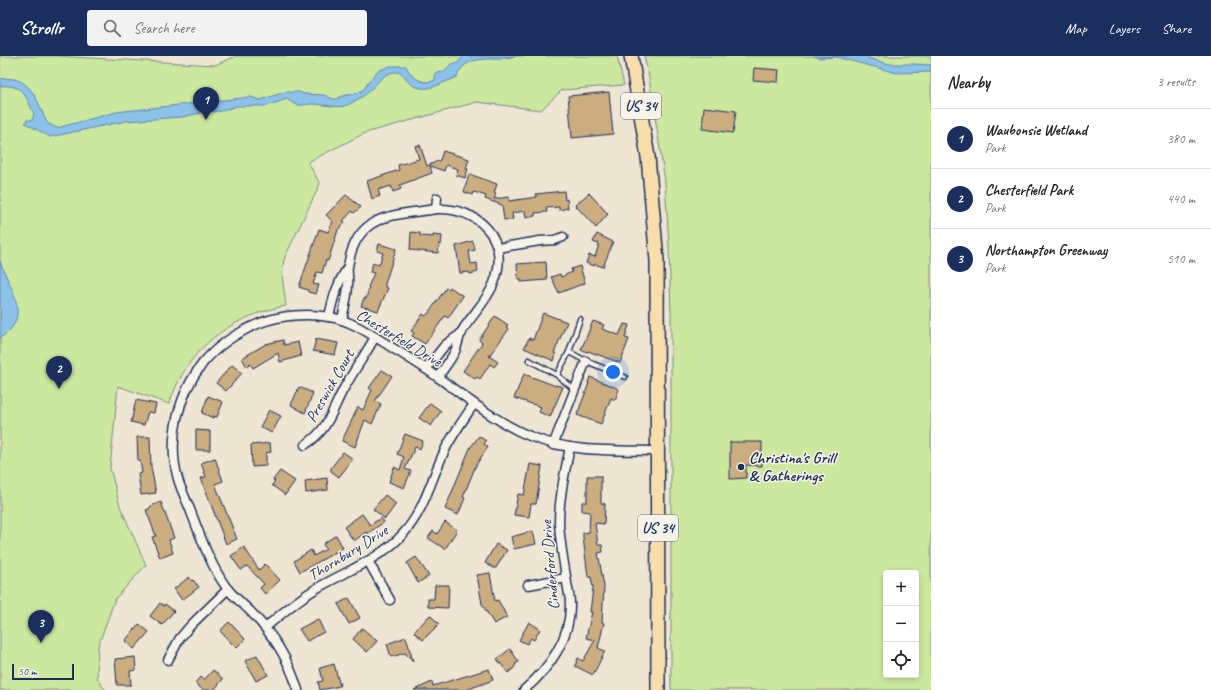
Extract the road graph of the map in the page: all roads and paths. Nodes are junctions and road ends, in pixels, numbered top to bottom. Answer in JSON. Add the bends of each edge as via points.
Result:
{"nodes":[{"id":1,"x":631,"y":56,"type":"edge"},
{"id":2,"x":437,"y":198,"type":"dead end"},
{"id":3,"x":436,"y":210,"type":"junction"},
{"id":4,"x":563,"y":237,"type":"dead end"},
{"id":5,"x":497,"y":248,"type":"junction"},
{"id":6,"x":347,"y":268,"type":"junction"},
{"id":7,"x":329,"y":317,"type":"junction"},
{"id":8,"x":580,"y":319,"type":"dead end"},
{"id":9,"x":342,"y":320,"type":"junction"},
{"id":10,"x":462,"y":332,"type":"junction"},
{"id":11,"x":375,"y":337,"type":"junction"},
{"id":12,"x":568,"y":352,"type":"junction"},
{"id":13,"x":529,"y":360,"type":"dead end"},
{"id":14,"x":586,"y":361,"type":"junction"},
{"id":15,"x":426,"y":369,"type":"junction"},
{"id":16,"x":556,"y":374,"type":"junction"},
{"id":17,"x":438,"y":377,"type":"junction"},
{"id":18,"x":625,"y":377,"type":"dead end"},
{"id":19,"x":574,"y":389,"type":"junction"},
{"id":20,"x":474,"y":404,"type":"junction"},
{"id":21,"x":305,"y":445,"type":"dead end"},
{"id":22,"x":553,"y":445,"type":"junction"},
{"id":23,"x":570,"y":447,"type":"junction"},
{"id":24,"x":658,"y":450,"type":"junction"},
{"id":25,"x":368,"y":561,"type":"junction"},
{"id":26,"x":566,"y":578,"type":"junction"},
{"id":27,"x":528,"y":585,"type":"dead end"},
{"id":28,"x":228,"y":589,"type":"junction"},
{"id":29,"x":390,"y":600,"type":"dead end"},
{"id":30,"x":266,"y":627,"type":"junction"},
{"id":31,"x":168,"y":660,"type":"dead end"},
{"id":32,"x":298,"y":690,"type":"edge"},
{"id":33,"x":524,"y":690,"type":"edge"},
{"id":34,"x":658,"y":690,"type":"edge"}],
"edges":[{"from":1,"to":24,"type":"main road","number":"US 34","via":[[648,157],[655,230]]},
{"from":2,"to":3,"type":"street"},
{"from":3,"to":5,"type":"street","via":[[455,210],[475,218],[486,228]]},
{"from":3,"to":6,"type":"street","via":[[377,220],[357,238]]},
{"from":4,"to":5,"type":"street"},
{"from":5,"to":10,"type":"street","via":[[499,265],[494,283]]},
{"from":6,"to":7,"type":"street","via":[[339,281]]},
{"from":6,"to":9,"type":"street","via":[[348,294]]},
{"from":7,"to":9,"type":"street","name":"Chesterfield Drive"},
{"from":7,"to":28,"type":"street","name":"Chesterfield Drive","via":[[282,317],[237,334],[205,361],[183,397],[174,442],[178,480],[214,567]]},
{"from":8,"to":12,"type":"lane"},
{"from":9,"to":11,"type":"street","name":"Chesterfield Drive"},
{"from":10,"to":15,"type":"street","via":[[445,345]]},
{"from":10,"to":17,"type":"street","via":[[451,358]]},
{"from":11,"to":15,"type":"street","name":"Chesterfield Drive"},
{"from":11,"to":21,"type":"street","name":"Preswick Court","via":[[325,426]]},
{"from":12,"to":14,"type":"lane"},
{"from":12,"to":16,"type":"lane"},
{"from":13,"to":16,"type":"lane"},
{"from":14,"to":18,"type":"lane"},
{"from":14,"to":19,"type":"street"},
{"from":15,"to":17,"type":"street","name":"Chesterfield Drive"},
{"from":16,"to":19,"type":"lane"},
{"from":17,"to":20,"type":"street","name":"Chesterfield Drive"},
{"from":19,"to":22,"type":"street"},
{"from":20,"to":22,"type":"street","name":"Chesterfield Drive","via":[[507,426]]},
{"from":20,"to":25,"type":"street","name":"Thornbury Drive","via":[[445,451],[414,520],[403,535]]},
{"from":22,"to":23,"type":"street","name":"Chesterfield Drive"},
{"from":23,"to":24,"type":"street","name":"Chesterfield Drive"},
{"from":23,"to":26,"type":"street","name":"Cinderford Drive","via":[[560,505],[561,550]]},
{"from":24,"to":34,"type":"main road","number":"US 34"},
{"from":25,"to":29,"type":"street"},
{"from":25,"to":30,"type":"street","name":"Thornbury Drive","via":[[297,601]]},
{"from":26,"to":27,"type":"street"},
{"from":26,"to":33,"type":"street","name":"Cinderford Drive","via":[[570,604],[564,635],[545,670]]},
{"from":28,"to":30,"type":"street","name":"Chesterfield Drive"},
{"from":28,"to":31,"type":"street","via":[[180,638]]},
{"from":30,"to":32,"type":"street","name":"Chesterfield Drive","via":[[292,670]]}]}
